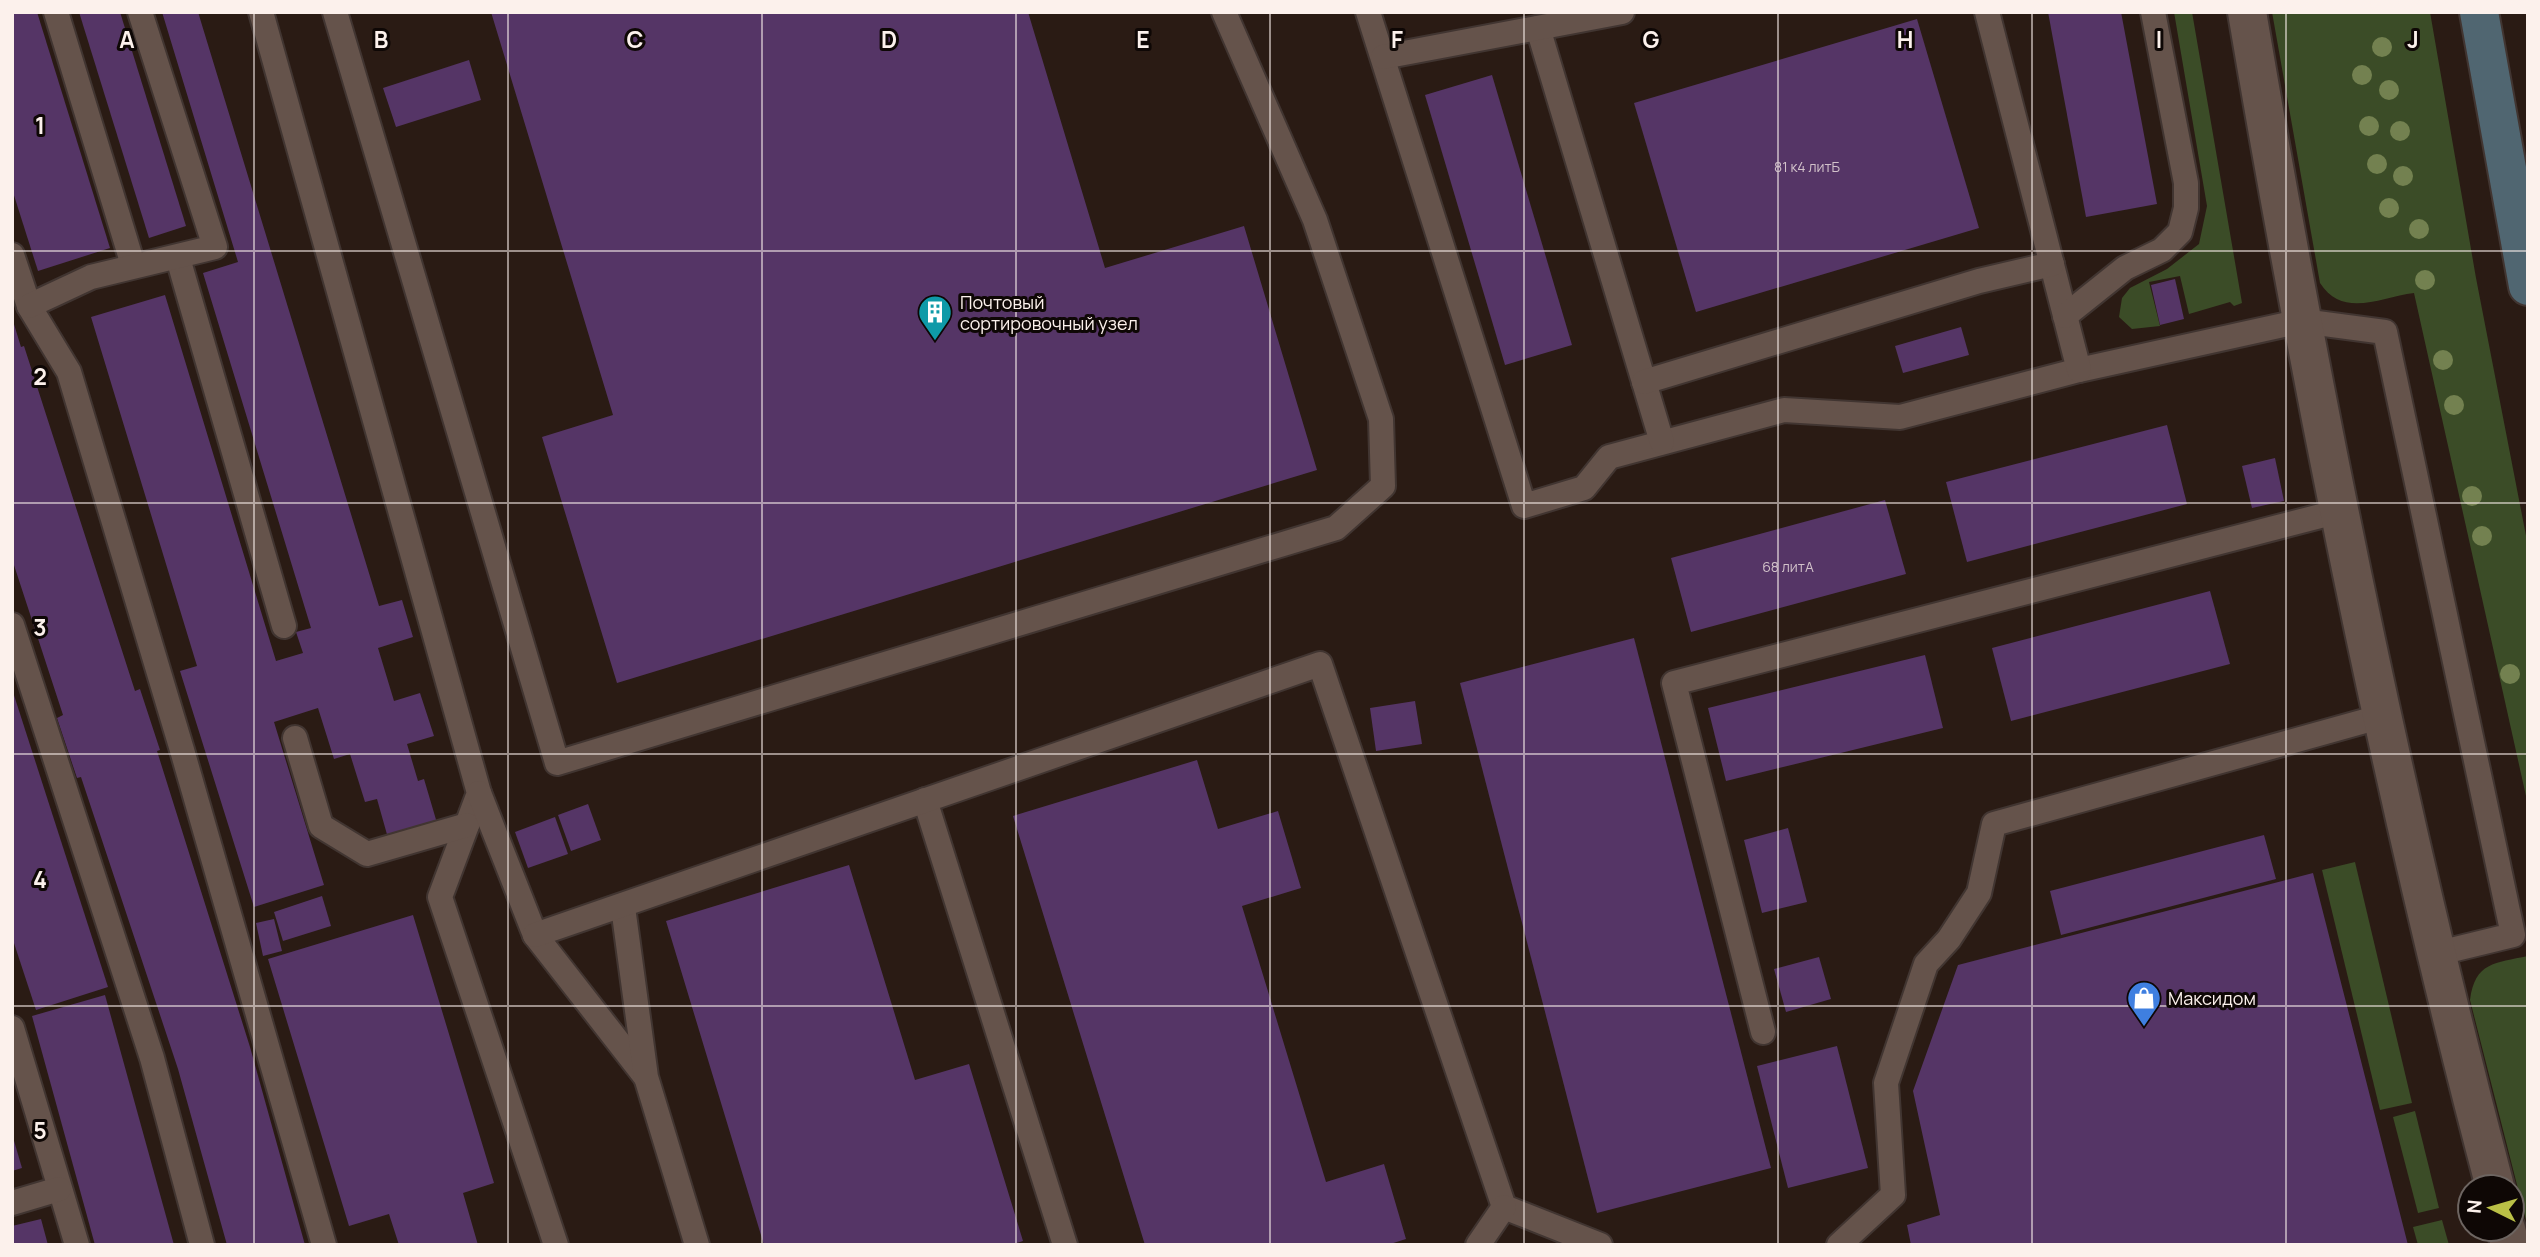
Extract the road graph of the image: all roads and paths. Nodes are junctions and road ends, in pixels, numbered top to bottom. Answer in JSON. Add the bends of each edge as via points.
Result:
{"nodes":[{"id":1,"x":55,"y":12,"type":"edge"},
{"id":2,"x":140,"y":12,"type":"edge"},
{"id":3,"x":261,"y":12,"type":"edge"},
{"id":4,"x":335,"y":12,"type":"edge"},
{"id":5,"x":1224,"y":12,"type":"edge"},
{"id":6,"x":1368,"y":12,"type":"edge"},
{"id":7,"x":1622,"y":12,"type":"edge"},
{"id":8,"x":1987,"y":12,"type":"edge"},
{"id":9,"x":2153,"y":12,"type":"edge"},
{"id":10,"x":2247,"y":12,"type":"edge"},
{"id":11,"x":2479,"y":12,"type":"edge"},
{"id":12,"x":1538,"y":28,"type":"junction"},
{"id":13,"x":1383,"y":57,"type":"junction"},
{"id":14,"x":12,"y":255,"type":"edge"},
{"id":15,"x":178,"y":258,"type":"junction"},
{"id":16,"x":2052,"y":264,"type":"junction"},
{"id":17,"x":133,"y":265,"type":"junction"},
{"id":18,"x":2528,"y":286,"type":"edge"},
{"id":19,"x":29,"y":306,"type":"junction"},
{"id":20,"x":2065,"y":316,"type":"junction"},
{"id":21,"x":2302,"y":321,"type":"junction"},
{"id":22,"x":2079,"y":369,"type":"junction"},
{"id":23,"x":1644,"y":382,"type":"junction"},
{"id":24,"x":1662,"y":442,"type":"junction"},
{"id":25,"x":2340,"y":511,"type":"junction"},
{"id":26,"x":12,"y":625,"type":"edge"},
{"id":27,"x":284,"y":626,"type":"dead end"},
{"id":28,"x":2383,"y":716,"type":"junction"},
{"id":29,"x":295,"y":738,"type":"dead end"},
{"id":30,"x":479,"y":793,"type":"junction"},
{"id":31,"x":925,"y":800,"type":"junction"},
{"id":32,"x":467,"y":825,"type":"junction"},
{"id":33,"x":623,"y":907,"type":"junction"},
{"id":34,"x":535,"y":935,"type":"junction"},
{"id":35,"x":2435,"y":954,"type":"junction"},
{"id":36,"x":12,"y":1028,"type":"edge"},
{"id":37,"x":1763,"y":1032,"type":"dead end"},
{"id":38,"x":646,"y":1077,"type":"junction"},
{"id":39,"x":2491,"y":1173,"type":"edge"},
{"id":40,"x":59,"y":1189,"type":"junction"},
{"id":41,"x":12,"y":1203,"type":"edge"},
{"id":42,"x":1504,"y":1207,"type":"junction"},
{"id":43,"x":77,"y":1245,"type":"edge"},
{"id":44,"x":202,"y":1245,"type":"edge"},
{"id":45,"x":324,"y":1245,"type":"edge"},
{"id":46,"x":555,"y":1245,"type":"edge"},
{"id":47,"x":697,"y":1245,"type":"edge"},
{"id":48,"x":1065,"y":1245,"type":"edge"},
{"id":49,"x":1478,"y":1245,"type":"edge"},
{"id":50,"x":1600,"y":1245,"type":"edge"},
{"id":51,"x":1839,"y":1245,"type":"edge"}],
"edges":[{"from":1,"to":17,"type":"lane"},
{"from":2,"to":15,"type":"lane","via":[[215,247]]},
{"from":3,"to":30,"type":"lane"},
{"from":4,"to":5,"type":"lane","via":[[557,763],[1336,528],[1383,486],[1381,419],[1315,220]]},
{"from":6,"to":13,"type":"lane"},
{"from":7,"to":12,"type":"lane"},
{"from":8,"to":16,"type":"lane"},
{"from":9,"to":20,"type":"lane","via":[[2186,183],[2180,232],[2162,250],[2125,268]]},
{"from":10,"to":21,"type":"street"},
{"from":11,"to":18,"type":"main road"},
{"from":12,"to":13,"type":"lane"},
{"from":12,"to":23,"type":"lane"},
{"from":13,"to":24,"type":"lane","via":[[1524,506],[1584,488],[1609,457]]},
{"from":14,"to":19,"type":"lane"},
{"from":15,"to":17,"type":"lane"},
{"from":15,"to":27,"type":"lane"},
{"from":16,"to":20,"type":"lane"},
{"from":16,"to":23,"type":"lane","via":[[1979,281]]},
{"from":17,"to":19,"type":"lane","via":[[91,277]]},
{"from":19,"to":45,"type":"lane","via":[[69,372]]},
{"from":20,"to":22,"type":"lane"},
{"from":21,"to":22,"type":"lane"},
{"from":21,"to":25,"type":"street"},
{"from":21,"to":35,"type":"lane","via":[[2385,332],[2513,935]]},
{"from":22,"to":24,"type":"lane","via":[[1900,417],[1784,410]]},
{"from":23,"to":24,"type":"lane"},
{"from":25,"to":28,"type":"street"},
{"from":25,"to":37,"type":"lane","via":[[1674,684]]},
{"from":26,"to":44,"type":"lane","via":[[152,1058]]},
{"from":28,"to":35,"type":"street"},
{"from":28,"to":51,"type":"lane","via":[[1994,824],[1979,893],[1926,964],[1886,1083],[1893,1195]]},
{"from":29,"to":32,"type":"lane","via":[[321,826],[367,853]]},
{"from":30,"to":32,"type":"lane"},
{"from":30,"to":34,"type":"lane"},
{"from":31,"to":33,"type":"lane"},
{"from":31,"to":42,"type":"lane","via":[[1320,664]]},
{"from":31,"to":48,"type":"lane"},
{"from":32,"to":46,"type":"lane","via":[[440,897]]},
{"from":33,"to":34,"type":"lane"},
{"from":33,"to":38,"type":"lane"},
{"from":34,"to":38,"type":"lane"},
{"from":35,"to":39,"type":"street"},
{"from":36,"to":40,"type":"lane"},
{"from":38,"to":47,"type":"lane"},
{"from":40,"to":41,"type":"lane"},
{"from":40,"to":43,"type":"lane"},
{"from":42,"to":49,"type":"lane"},
{"from":42,"to":50,"type":"lane"}]}
